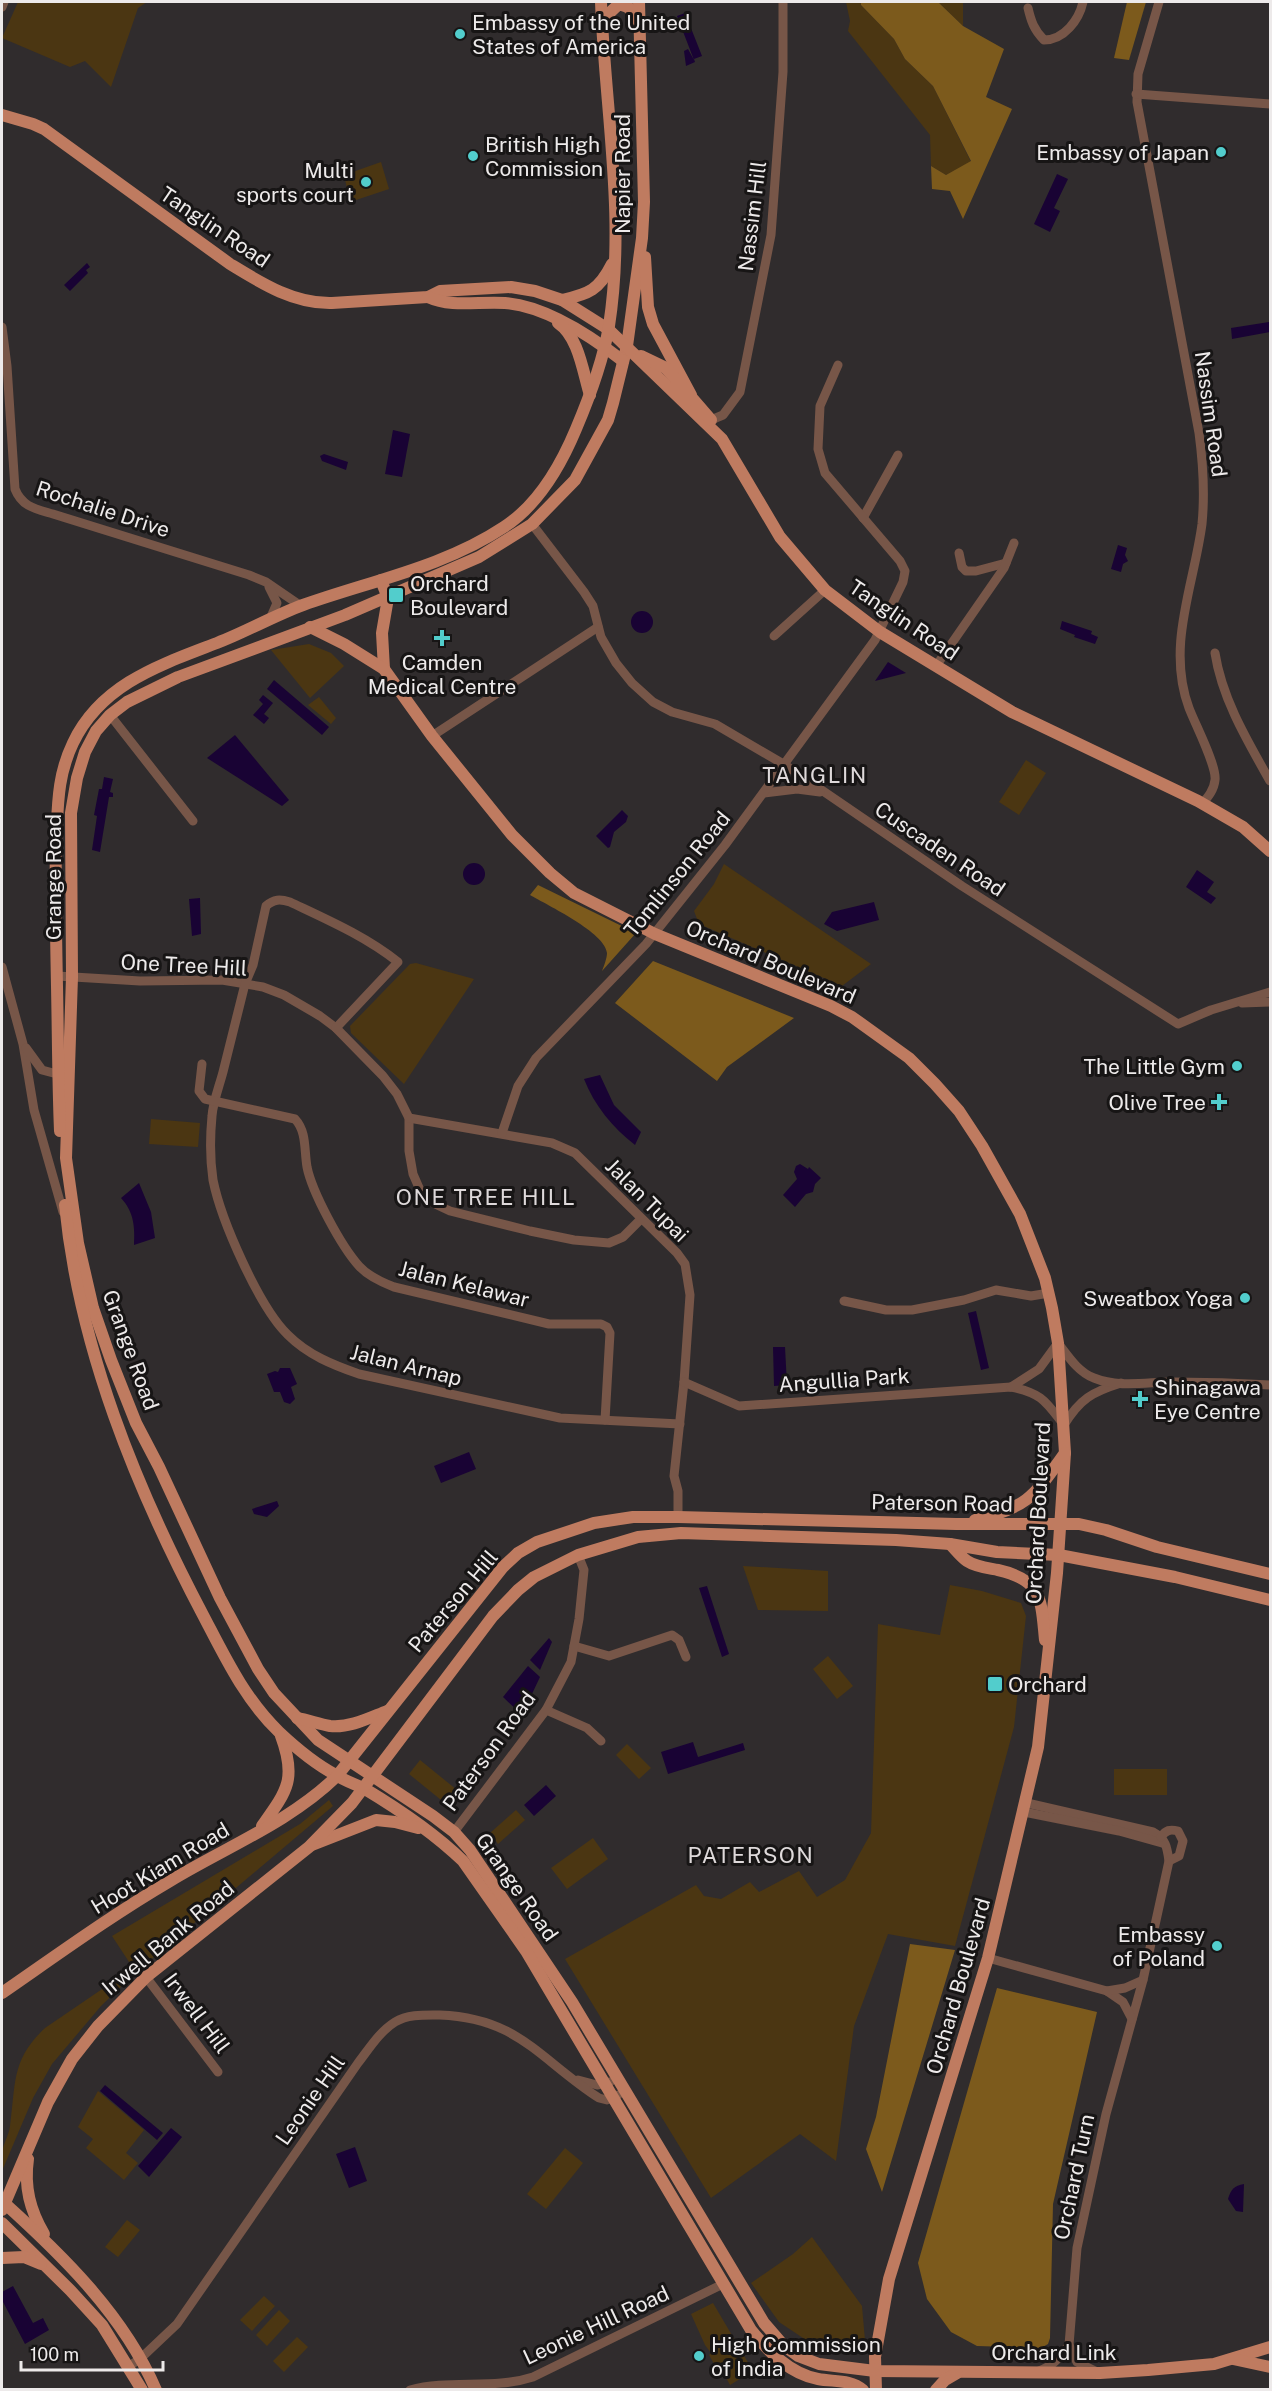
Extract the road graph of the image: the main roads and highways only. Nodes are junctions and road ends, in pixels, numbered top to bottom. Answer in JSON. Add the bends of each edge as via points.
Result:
{"nodes":[{"id":1,"x":601,"y":2,"type":"edge"},
{"id":2,"x":639,"y":2,"type":"edge"},
{"id":3,"x":638,"y":20,"type":"junction"},
{"id":4,"x":601,"y":21,"type":"junction"},
{"id":5,"x":2,"y":115,"type":"edge"},
{"id":6,"x":642,"y":238,"type":"junction"},
{"id":7,"x":615,"y":258,"type":"junction"},
{"id":8,"x":428,"y":297,"type":"junction"},
{"id":9,"x":562,"y":300,"type":"junction"},
{"id":10,"x":542,"y":313,"type":"junction"},
{"id":11,"x":608,"y":329,"type":"junction"},
{"id":12,"x":603,"y":345,"type":"junction"},
{"id":13,"x":631,"y":350,"type":"junction"},
{"id":14,"x":623,"y":361,"type":"junction"},
{"id":15,"x":590,"y":395,"type":"junction"},
{"id":16,"x":692,"y":395,"type":"junction"},
{"id":17,"x":722,"y":439,"type":"junction"},
{"id":18,"x":381,"y":580,"type":"junction"},
{"id":19,"x":388,"y":598,"type":"junction"},
{"id":20,"x":310,"y":627,"type":"junction"},
{"id":21,"x":384,"y":669,"type":"junction"},
{"id":22,"x":1270,"y":851,"type":"edge"},
{"id":23,"x":152,"y":1453,"type":"junction"},
{"id":24,"x":1065,"y":1453,"type":"junction"},
{"id":25,"x":132,"y":1461,"type":"junction"},
{"id":26,"x":678,"y":1517,"type":"joint"},
{"id":27,"x":956,"y":1524,"type":"junction"},
{"id":28,"x":1059,"y":1524,"type":"junction"},
{"id":29,"x":681,"y":1533,"type":"joint"},
{"id":30,"x":950,"y":1544,"type":"junction"},
{"id":31,"x":1059,"y":1555,"type":"junction"},
{"id":32,"x":1270,"y":1574,"type":"edge"},
{"id":33,"x":1270,"y":1600,"type":"edge"},
{"id":34,"x":1048,"y":1665,"type":"junction"},
{"id":35,"x":258,"y":1669,"type":"junction"},
{"id":36,"x":241,"y":1688,"type":"junction"},
{"id":37,"x":388,"y":1710,"type":"junction"},
{"id":38,"x":295,"y":1718,"type":"junction"},
{"id":39,"x":279,"y":1732,"type":"junction"},
{"id":40,"x":348,"y":1761,"type":"junction"},
{"id":41,"x":337,"y":1776,"type":"junction"},
{"id":42,"x":371,"y":1776,"type":"junction"},
{"id":43,"x":362,"y":1788,"type":"junction"},
{"id":44,"x":425,"y":1830,"type":"junction"},
{"id":45,"x":258,"y":1832,"type":"junction"},
{"id":46,"x":309,"y":1846,"type":"junction"},
{"id":47,"x":2,"y":1993,"type":"edge"},
{"id":48,"x":620,"y":2094,"type":"junction"},
{"id":49,"x":30,"y":2145,"type":"junction"},
{"id":50,"x":2,"y":2205,"type":"edge"},
{"id":51,"x":2,"y":2223,"type":"edge"},
{"id":52,"x":52,"y":2248,"type":"junction"},
{"id":53,"x":2,"y":2258,"type":"edge"},
{"id":54,"x":45,"y":2265,"type":"junction"},
{"id":55,"x":1270,"y":2347,"type":"edge"},
{"id":56,"x":1232,"y":2359,"type":"junction"},
{"id":57,"x":1270,"y":2367,"type":"edge"},
{"id":58,"x":875,"y":2371,"type":"junction"},
{"id":59,"x":958,"y":2372,"type":"junction"},
{"id":60,"x":815,"y":2383,"type":"edge"},
{"id":61,"x":142,"y":2390,"type":"edge"},
{"id":62,"x":156,"y":2390,"type":"edge"},
{"id":63,"x":863,"y":2390,"type":"edge"},
{"id":64,"x":876,"y":2390,"type":"edge"},
{"id":65,"x":936,"y":2390,"type":"edge"}],
"edges":[{"from":1,"to":4,"type":"main road","name":"Napier Road"},
{"from":2,"to":3,"type":"main road","name":"Napier Road"},
{"from":3,"to":4,"type":"main road","via":[[628,7],[619,4]]},
{"from":3,"to":6,"type":"main road","name":"Napier Road"},
{"from":4,"to":7,"type":"main road","name":"Napier Road","via":[[616,185]]},
{"from":5,"to":8,"type":"main road","name":"Tanglin Road","via":[[44,129],[230,264],[285,295],[322,304]]},
{"from":6,"to":13,"type":"main road","name":"Napier Road"},
{"from":6,"to":16,"type":"main road","via":[[653,324]]},
{"from":7,"to":9,"type":"main road","via":[[593,291]]},
{"from":7,"to":11,"type":"main road","name":"Napier Road"},
{"from":8,"to":9,"type":"main road","name":"Tanglin Road","via":[[440,291],[511,287]]},
{"from":8,"to":10,"type":"main road","name":"Tanglin Road","via":[[441,303],[506,303]]},
{"from":9,"to":11,"type":"main road","name":"Tanglin Road"},
{"from":10,"to":12,"type":"main road","name":"Tanglin Road"},
{"from":10,"to":15,"type":"main road","via":[[563,326],[574,344]]},
{"from":11,"to":12,"type":"main road","name":"Grange Road"},
{"from":11,"to":13,"type":"main road","name":"Tanglin Road"},
{"from":12,"to":14,"type":"main road","name":"Tanglin Road"},
{"from":12,"to":15,"type":"main road","name":"Grange Road"},
{"from":13,"to":14,"type":"main road","name":"Grange Road"},
{"from":13,"to":16,"type":"main road","via":[[666,368]]},
{"from":13,"to":17,"type":"main road","name":"Tanglin Road"},
{"from":14,"to":19,"type":"main road","name":"Grange Road","via":[[608,420],[591,453],[575,480],[532,524],[479,557]]},
{"from":15,"to":18,"type":"main road","name":"Grange Road","via":[[559,464],[520,515],[476,544]]},
{"from":16,"to":17,"type":"main road"},
{"from":17,"to":22,"type":"main road","name":"Tanglin Road","via":[[780,537],[825,590],[880,632],[1012,712],[1243,827]]},
{"from":18,"to":19,"type":"main road"},
{"from":18,"to":25,"type":"main road","name":"Grange Road","via":[[301,606],[143,673],[110,694],[90,714],[73,743],[59,780],[54,904],[55,1074],[67,1227],[100,1371]]},
{"from":19,"to":20,"type":"main road","name":"Grange Road"},
{"from":19,"to":21,"type":"main road","via":[[382,633]]},
{"from":20,"to":21,"type":"main road","name":"Orchard Boulevard"},
{"from":20,"to":23,"type":"main road","name":"Grange Road","via":[[178,677],[127,702],[96,731],[85,752],[70,813],[72,977],[66,1158],[78,1243],[93,1308],[136,1423]]},
{"from":21,"to":24,"type":"main road","name":"Orchard Boulevard","via":[[512,835],[574,893],[655,934],[852,1017],[909,1058],[959,1111],[1020,1214],[1049,1293],[1058,1343]]},
{"from":23,"to":25,"type":"main road","via":[[146,1446],[138,1446]]},
{"from":23,"to":35,"type":"main road","name":"Grange Road"},
{"from":24,"to":27,"type":"main road","via":[[1029,1500],[1011,1510]]},
{"from":24,"to":28,"type":"main road","name":"Orchard Boulevard"},
{"from":25,"to":36,"type":"main road","name":"Grange Road","via":[[166,1543]]},
{"from":26,"to":27,"type":"main road","name":"Paterson Road"},
{"from":26,"to":37,"type":"main road","name":"Paterson Hill","via":[[633,1517],[594,1523],[518,1553]]},
{"from":27,"to":28,"type":"main road","name":"Paterson Road"},
{"from":28,"to":31,"type":"main road","name":"Orchard Boulevard"},
{"from":28,"to":32,"type":"main road","name":"Paterson Road","via":[[1106,1530],[1157,1547]]},
{"from":29,"to":30,"type":"main road","name":"Paterson Road"},
{"from":29,"to":42,"type":"main road","name":"Paterson Hill","via":[[638,1537],[600,1547],[534,1578],[518,1590],[493,1616]]},
{"from":30,"to":31,"type":"main road","name":"Paterson Road","via":[[997,1552]]},
{"from":30,"to":34,"type":"main road","via":[[975,1565],[1017,1574],[1030,1584],[1040,1602]]},
{"from":31,"to":33,"type":"main road","name":"Paterson Road"},
{"from":31,"to":34,"type":"main road","name":"Orchard Boulevard"},
{"from":34,"to":58,"type":"main road","name":"Orchard Boulevard","via":[[1040,1736],[988,1958],[889,2279]]},
{"from":35,"to":36,"type":"main road","via":[[255,1682]]},
{"from":35,"to":38,"type":"main road","name":"Grange Road"},
{"from":36,"to":39,"type":"main road","name":"Grange Road"},
{"from":37,"to":38,"type":"main road","via":[[340,1726]]},
{"from":37,"to":40,"type":"main road","name":"Paterson Hill"},
{"from":38,"to":40,"type":"main road","name":"Grange Road"},
{"from":39,"to":41,"type":"main road","name":"Grange Road"},
{"from":39,"to":45,"type":"main road","via":[[287,1754],[286,1790]]},
{"from":40,"to":41,"type":"main road","name":"Paterson Hill"},
{"from":40,"to":42,"type":"main road","name":"Grange Road"},
{"from":41,"to":43,"type":"main road","name":"Grange Road"},
{"from":41,"to":45,"type":"main road","name":"Hoot Kiam Road","via":[[315,1796]]},
{"from":42,"to":43,"type":"main road","name":"Paterson Hill"},
{"from":42,"to":48,"type":"main road","name":"Grange Road","via":[[454,1832],[470,1850],[618,2078]]},
{"from":43,"to":44,"type":"main road","name":"Grange Road"},
{"from":43,"to":46,"type":"main road","name":"Irwell Bank Road"},
{"from":44,"to":46,"type":"main road","via":[[376,1820]]},
{"from":44,"to":48,"type":"main road","name":"Grange Road","via":[[463,1861],[506,1920],[606,2084]]},
{"from":45,"to":47,"type":"main road","name":"Hoot Kiam Road","via":[[171,1880]]},
{"from":46,"to":49,"type":"main road","name":"Irwell Bank Road","via":[[147,1977],[98,2026],[72,2059]]},
{"from":48,"to":58,"type":"main road","name":"Grange Road","via":[[775,2336],[798,2356],[819,2364]]},
{"from":48,"to":60,"type":"main road","name":"Grange Road","via":[[751,2330],[777,2358]]},
{"from":49,"to":50,"type":"main road","name":"Irwell Bank Road"},
{"from":49,"to":52,"type":"main road","via":[[26,2171],[29,2200]]},
{"from":50,"to":52,"type":"main road"},
{"from":51,"to":54,"type":"main road"},
{"from":52,"to":62,"type":"main road","via":[[122,2330]]},
{"from":53,"to":54,"type":"main road","via":[[24,2258]]},
{"from":54,"to":61,"type":"main road","via":[[102,2325]]},
{"from":55,"to":56,"type":"main road","name":"Orchard Link"},
{"from":56,"to":57,"type":"main road","name":"Orchard Link"},
{"from":56,"to":59,"type":"main road","name":"Orchard Link","via":[[1195,2367],[1100,2373]]},
{"from":58,"to":59,"type":"main road","name":"Orchard Link"},
{"from":58,"to":64,"type":"main road"},
{"from":59,"to":65,"type":"main road"},
{"from":60,"to":63,"type":"main road","name":"Grange Road","via":[[848,2382]]}]}
